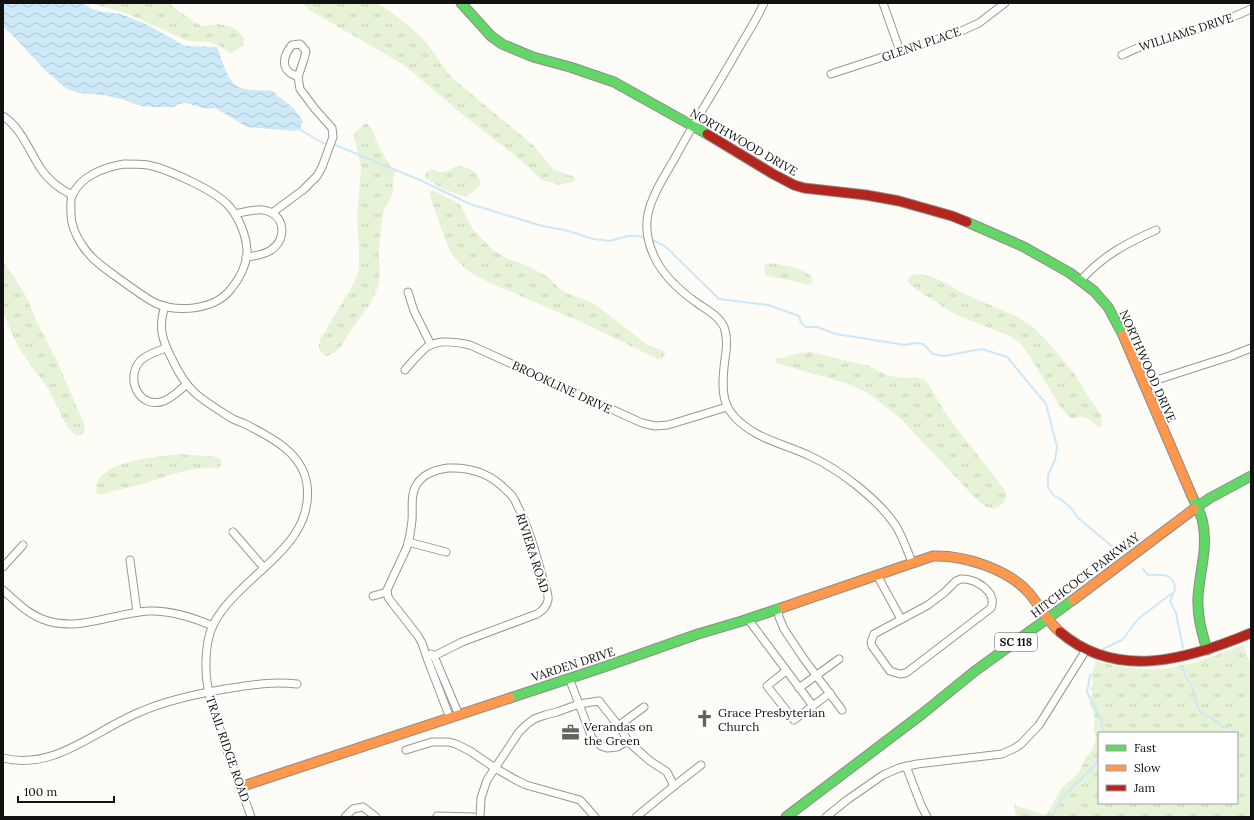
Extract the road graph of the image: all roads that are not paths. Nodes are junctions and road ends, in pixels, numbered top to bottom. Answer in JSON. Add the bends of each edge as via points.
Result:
{"nodes":[{"id":1,"x":461,"y":3,"type":"edge"},
{"id":2,"x":764,"y":3,"type":"edge"},
{"id":3,"x":884,"y":3,"type":"edge"},
{"id":4,"x":1005,"y":3,"type":"edge"},
{"id":5,"x":1251,"y":9,"type":"edge"},
{"id":6,"x":900,"y":51,"type":"junction"},
{"id":7,"x":1122,"y":55,"type":"dead end"},
{"id":8,"x":831,"y":74,"type":"dead end"},
{"id":9,"x":298,"y":77,"type":"dead end"},
{"id":10,"x":3,"y":116,"type":"edge"},
{"id":11,"x":693,"y":126,"type":"junction"},
{"id":12,"x":72,"y":196,"type":"junction"},
{"id":13,"x":272,"y":213,"type":"junction"},
{"id":14,"x":235,"y":214,"type":"junction"},
{"id":15,"x":1156,"y":230,"type":"dead end"},
{"id":16,"x":246,"y":257,"type":"junction"},
{"id":17,"x":1081,"y":280,"type":"junction"},
{"id":18,"x":408,"y":292,"type":"dead end"},
{"id":19,"x":164,"y":306,"type":"junction"},
{"id":20,"x":431,"y":344,"type":"junction"},
{"id":21,"x":166,"y":348,"type":"junction"},
{"id":22,"x":1251,"y":348,"type":"edge"},
{"id":23,"x":405,"y":370,"type":"dead end"},
{"id":24,"x":187,"y":384,"type":"junction"},
{"id":25,"x":1144,"y":384,"type":"junction"},
{"id":26,"x":727,"y":407,"type":"junction"},
{"id":27,"x":1251,"y":476,"type":"edge"},
{"id":28,"x":1196,"y":508,"type":"junction"},
{"id":29,"x":233,"y":532,"type":"dead end"},
{"id":30,"x":408,"y":542,"type":"junction"},
{"id":31,"x":23,"y":545,"type":"dead end"},
{"id":32,"x":446,"y":552,"type":"dead end"},
{"id":33,"x":130,"y":560,"type":"dead end"},
{"id":34,"x":912,"y":562,"type":"junction"},
{"id":35,"x":3,"y":567,"type":"edge"},
{"id":36,"x":264,"y":568,"type":"junction"},
{"id":37,"x":877,"y":575,"type":"junction"},
{"id":38,"x":3,"y":590,"type":"edge"},
{"id":39,"x":387,"y":592,"type":"junction"},
{"id":40,"x":373,"y":596,"type":"dead end"},
{"id":41,"x":778,"y":608,"type":"junction"},
{"id":42,"x":137,"y":612,"type":"junction"},
{"id":43,"x":748,"y":619,"type":"junction"},
{"id":44,"x":901,"y":619,"type":"junction"},
{"id":45,"x":1047,"y":619,"type":"junction"},
{"id":46,"x":213,"y":626,"type":"junction"},
{"id":47,"x":1251,"y":633,"type":"edge"},
{"id":48,"x":422,"y":643,"type":"junction"},
{"id":49,"x":1086,"y":650,"type":"junction"},
{"id":50,"x":1207,"y":650,"type":"junction"},
{"id":51,"x":434,"y":656,"type":"junction"},
{"id":52,"x":839,"y":659,"type":"dead end"},
{"id":53,"x":786,"y":671,"type":"junction"},
{"id":54,"x":817,"y":674,"type":"junction"},
{"id":55,"x":569,"y":678,"type":"junction"},
{"id":56,"x":297,"y":684,"type":"dead end"},
{"id":57,"x":799,"y":688,"type":"junction"},
{"id":58,"x":208,"y":692,"type":"junction"},
{"id":59,"x":830,"y":693,"type":"junction"},
{"id":60,"x":579,"y":704,"type":"junction"},
{"id":61,"x":813,"y":706,"type":"junction"},
{"id":62,"x":644,"y":707,"type":"dead end"},
{"id":63,"x":842,"y":710,"type":"dead end"},
{"id":64,"x":454,"y":716,"type":"junction"},
{"id":65,"x":618,"y":726,"type":"junction"},
{"id":66,"x":628,"y":741,"type":"junction"},
{"id":67,"x":406,"y":750,"type":"dead end"},
{"id":68,"x":3,"y":758,"type":"edge"},
{"id":69,"x":701,"y":765,"type":"dead end"},
{"id":70,"x":906,"y":766,"type":"junction"},
{"id":71,"x":495,"y":768,"type":"junction"},
{"id":72,"x":674,"y":786,"type":"junction"},
{"id":73,"x":240,"y":787,"type":"junction"},
{"id":74,"x":436,"y":816,"type":"dead end"},
{"id":75,"x":251,"y":817,"type":"edge"},
{"id":76,"x":345,"y":817,"type":"edge"},
{"id":77,"x":376,"y":817,"type":"edge"},
{"id":78,"x":473,"y":817,"type":"edge"},
{"id":79,"x":480,"y":817,"type":"edge"},
{"id":80,"x":595,"y":817,"type":"edge"},
{"id":81,"x":636,"y":817,"type":"edge"},
{"id":82,"x":786,"y":817,"type":"edge"},
{"id":83,"x":826,"y":817,"type":"edge"},
{"id":84,"x":927,"y":817,"type":"edge"}],
"edges":[{"from":1,"to":11,"type":"street","name":"NORTHWOOD DRIVE","via":[[491,36],[502,44],[533,57],[614,82]]},
{"from":2,"to":11,"type":"street"},
{"from":3,"to":6,"type":"street"},
{"from":4,"to":6,"type":"street","name":"GLENN PLACE","via":[[969,28]]},
{"from":5,"to":7,"type":"street","name":"WILLIAMS DRIVE","via":[[1206,27],[1148,43]]},
{"from":6,"to":8,"type":"street","name":"GLENN PLACE"},
{"from":9,"to":13,"type":"street","via":[[300,89],[332,128],[333,137],[317,176]]},
{"from":10,"to":12,"type":"street","via":[[22,136],[46,175]]},
{"from":11,"to":17,"type":"street","name":"NORTHWOOD DRIVE","via":[[773,174],[804,188],[885,198],[952,216],[1024,247]]},
{"from":11,"to":26,"type":"street","via":[[653,199],[647,221],[648,235],[654,257],[668,279],[718,318],[724,328],[727,345],[722,383]]},
{"from":12,"to":14,"type":"street","via":[[87,178],[101,170],[124,164],[141,164],[166,171],[208,190],[226,203]]},
{"from":12,"to":19,"type":"street","via":[[72,225],[91,257],[142,295]]},
{"from":13,"to":14,"type":"street","via":[[258,210]]},
{"from":13,"to":16,"type":"street","via":[[281,227],[278,243],[267,252]]},
{"from":14,"to":16,"type":"street","via":[[243,233]]},
{"from":15,"to":17,"type":"street","via":[[1114,251]]},
{"from":16,"to":19,"type":"street","via":[[240,276],[230,291],[221,298],[193,308]]},
{"from":17,"to":25,"type":"street","name":"NORTHWOOD DRIVE","via":[[1108,307]]},
{"from":18,"to":20,"type":"street","via":[[414,311]]},
{"from":19,"to":21,"type":"street","name":"TRAIL RIDGE ROAD","via":[[161,329]]},
{"from":20,"to":23,"type":"street"},
{"from":20,"to":26,"type":"street","name":"BROOKLINE DRIVE","via":[[454,342],[470,345],[648,425],[668,425]]},
{"from":21,"to":24,"type":"street","name":"TRAIL RIDGE ROAD","via":[[180,376]]},
{"from":21,"to":24,"type":"street","via":[[149,354],[138,365],[133,379],[137,392],[147,401],[160,402],[168,400]]},
{"from":22,"to":25,"type":"street"},
{"from":24,"to":36,"type":"street","name":"TRAIL RIDGE ROAD","via":[[196,394],[229,417],[263,433],[282,446],[293,455],[302,470],[307,492],[306,509],[301,524],[291,540]]},
{"from":25,"to":28,"type":"street","name":"NORTHWOOD DRIVE"},
{"from":26,"to":34,"type":"street","via":[[738,421],[758,434],[822,462],[852,481],[891,520]]},
{"from":27,"to":28,"type":"street","name":"HITCHCOCK PARKWAY","number":"SC 118"},
{"from":28,"to":45,"type":"street","name":"HITCHCOCK PARKWAY","number":"SC 118"},
{"from":28,"to":50,"type":"street","name":"NORTHWOOD DRIVE","via":[[1204,534],[1198,612]]},
{"from":29,"to":36,"type":"street"},
{"from":30,"to":32,"type":"street"},
{"from":30,"to":39,"type":"street","name":"RIVIERA ROAD"},
{"from":30,"to":51,"type":"street","name":"RIVIERA ROAD","via":[[413,492],[418,482],[439,470],[454,468],[475,471],[501,485],[512,496],[528,530],[548,596],[544,608],[537,614],[462,642]]},
{"from":31,"to":35,"type":"street"},
{"from":33,"to":42,"type":"street"},
{"from":34,"to":37,"type":"street","name":"VARDEN DRIVE"},
{"from":34,"to":45,"type":"street","name":"VARDEN DRIVE","via":[[947,555],[960,557],[988,568],[1022,587]]},
{"from":36,"to":46,"type":"street","name":"TRAIL RIDGE ROAD","via":[[226,604]]},
{"from":37,"to":41,"type":"street","name":"VARDEN DRIVE"},
{"from":37,"to":44,"type":"street"},
{"from":38,"to":42,"type":"street","via":[[28,612],[57,623],[86,623]]},
{"from":39,"to":40,"type":"street"},
{"from":39,"to":48,"type":"street","via":[[390,600]]},
{"from":41,"to":43,"type":"street","name":"VARDEN DRIVE"},
{"from":41,"to":54,"type":"street","via":[[784,629]]},
{"from":42,"to":46,"type":"street","via":[[171,612],[190,616]]},
{"from":43,"to":53,"type":"street"},
{"from":43,"to":55,"type":"street","name":"VARDEN DRIVE"},
{"from":44,"to":44,"type":"street","via":[[928,606],[961,579],[978,583],[988,591],[993,600],[988,610],[906,673],[900,674],[888,669],[873,649],[871,642],[876,632]]},
{"from":45,"to":49,"type":"street","name":"VARDEN DRIVE"},
{"from":45,"to":82,"type":"street","name":"HITCHCOCK PARKWAY","number":"SC 118","via":[[975,671]]},
{"from":46,"to":58,"type":"street","name":"TRAIL RIDGE ROAD","via":[[208,640],[206,661]]},
{"from":47,"to":50,"type":"street","name":"VARDEN DRIVE"},
{"from":48,"to":51,"type":"street"},
{"from":48,"to":64,"type":"street"},
{"from":49,"to":50,"type":"street","name":"VARDEN DRIVE","via":[[1107,657],[1144,661],[1187,657]]},
{"from":49,"to":70,"type":"street","via":[[1039,725],[1015,748],[1002,754]]},
{"from":51,"to":64,"type":"street"},
{"from":52,"to":54,"type":"street"},
{"from":53,"to":57,"type":"street"},
{"from":53,"to":61,"type":"street","via":[[767,686],[794,720]]},
{"from":54,"to":57,"type":"street"},
{"from":54,"to":59,"type":"street"},
{"from":55,"to":60,"type":"street"},
{"from":55,"to":64,"type":"street","name":"VARDEN DRIVE"},
{"from":56,"to":58,"type":"street","via":[[268,682]]},
{"from":57,"to":61,"type":"street"},
{"from":58,"to":68,"type":"street","via":[[141,711],[54,756],[22,760]]},
{"from":58,"to":73,"type":"street","name":"TRAIL RIDGE ROAD"},
{"from":59,"to":61,"type":"street"},
{"from":59,"to":63,"type":"street"},
{"from":60,"to":65,"type":"street","via":[[599,701]]},
{"from":60,"to":66,"type":"street","via":[[592,738],[601,746],[612,748]]},
{"from":60,"to":71,"type":"street","via":[[539,717],[526,725]]},
{"from":62,"to":65,"type":"street"},
{"from":64,"to":73,"type":"street","name":"VARDEN DRIVE"},
{"from":65,"to":66,"type":"street"},
{"from":66,"to":72,"type":"street","via":[[667,772]]},
{"from":67,"to":71,"type":"street","via":[[432,742],[449,742],[470,751]]},
{"from":69,"to":72,"type":"street"},
{"from":70,"to":83,"type":"street","via":[[883,775]]},
{"from":70,"to":84,"type":"street"},
{"from":71,"to":79,"type":"street","via":[[483,790]]},
{"from":71,"to":80,"type":"street","via":[[526,785],[580,800]]},
{"from":72,"to":81,"type":"street"},
{"from":73,"to":75,"type":"street","name":"TRAIL RIDGE ROAD"},
{"from":74,"to":78,"type":"street"},
{"from":76,"to":77,"type":"street","via":[[353,809],[364,807]]}]}
